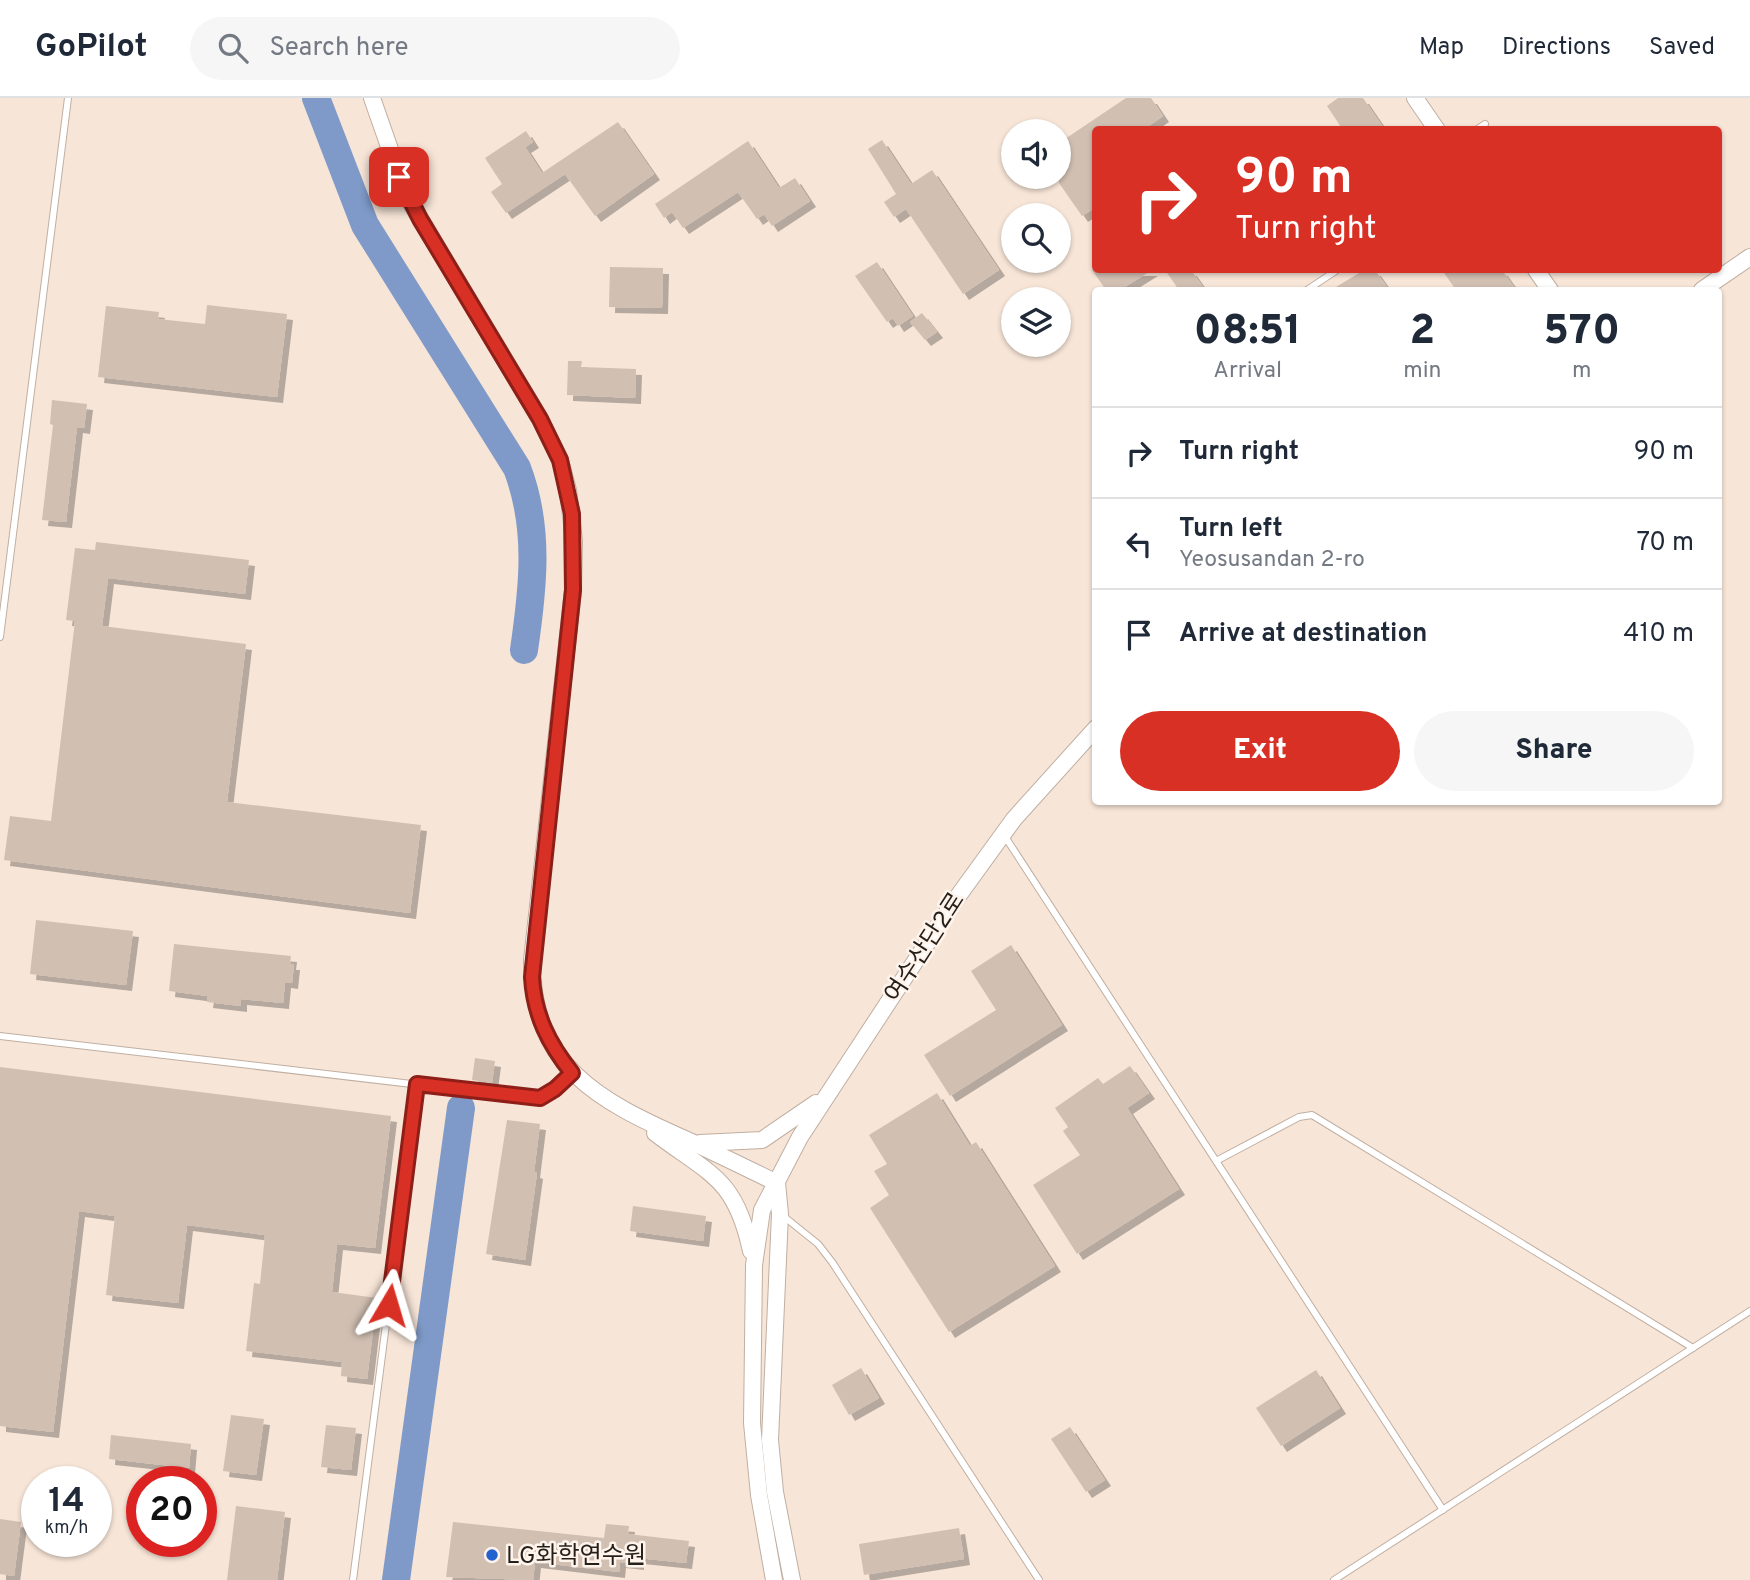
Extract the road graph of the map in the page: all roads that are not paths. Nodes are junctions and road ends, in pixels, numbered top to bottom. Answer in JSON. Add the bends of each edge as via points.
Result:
{"nodes":[{"id":1,"x":68,"y":98,"type":"edge"},
{"id":2,"x":372,"y":98,"type":"edge"},
{"id":3,"x":1415,"y":98,"type":"edge"},
{"id":4,"x":1485,"y":124,"type":"dead end"},
{"id":5,"x":1434,"y":126,"type":"edge"},
{"id":6,"x":1482,"y":126,"type":"edge"},
{"id":7,"x":1750,"y":257,"type":"edge"},
{"id":8,"x":1332,"y":273,"type":"edge"},
{"id":9,"x":1312,"y":287,"type":"edge"},
{"id":10,"x":1706,"y":287,"type":"edge"},
{"id":11,"x":0,"y":637,"type":"edge"},
{"id":12,"x":1092,"y":733,"type":"edge"},
{"id":13,"x":1003,"y":833,"type":"junction"},
{"id":14,"x":0,"y":1036,"type":"edge"},
{"id":15,"x":572,"y":1073,"type":"junction"},
{"id":16,"x":417,"y":1084,"type":"junction"},
{"id":17,"x":831,"y":1090,"type":"junction"},
{"id":18,"x":640,"y":1119,"type":"junction"},
{"id":19,"x":695,"y":1143,"type":"junction"},
{"id":20,"x":1216,"y":1161,"type":"junction"},
{"id":21,"x":776,"y":1183,"type":"junction"},
{"id":22,"x":780,"y":1214,"type":"junction"},
{"id":23,"x":754,"y":1265,"type":"junction"},
{"id":24,"x":1750,"y":1311,"type":"edge"},
{"id":25,"x":1693,"y":1348,"type":"junction"},
{"id":26,"x":1443,"y":1510,"type":"junction"},
{"id":27,"x":353,"y":1580,"type":"edge"},
{"id":28,"x":774,"y":1580,"type":"edge"},
{"id":29,"x":792,"y":1580,"type":"edge"},
{"id":30,"x":1039,"y":1580,"type":"edge"},
{"id":31,"x":1335,"y":1580,"type":"edge"}],
"edges":[{"from":1,"to":11,"type":"lane"},
{"from":2,"to":15,"type":"street","via":[[406,195],[540,419],[560,460],[568,490],[575,553],[573,590],[532,977],[536,1012],[550,1043]]},
{"from":3,"to":5,"type":"street"},
{"from":4,"to":6,"type":"lane"},
{"from":7,"to":10,"type":"street"},
{"from":8,"to":9,"type":"lane"},
{"from":12,"to":13,"type":"street","name":"여수산단2로"},
{"from":13,"to":17,"type":"street","name":"여수산단2로"},
{"from":13,"to":20,"type":"lane"},
{"from":14,"to":16,"type":"lane"},
{"from":15,"to":16,"type":"lane","via":[[540,1098]]},
{"from":15,"to":18,"type":"street","via":[[598,1096]]},
{"from":16,"to":27,"type":"lane"},
{"from":17,"to":19,"type":"street","via":[[762,1140]]},
{"from":17,"to":21,"type":"street","name":"여수산단2로"},
{"from":18,"to":19,"type":"street"},
{"from":18,"to":23,"type":"street","via":[[708,1168],[727,1188],[741,1213]]},
{"from":19,"to":21,"type":"street"},
{"from":20,"to":25,"type":"lane","via":[[1299,1117],[1312,1115]]},
{"from":20,"to":26,"type":"lane"},
{"from":21,"to":22,"type":"street"},
{"from":21,"to":23,"type":"street","name":"여수산단2로","via":[[762,1210]]},
{"from":22,"to":29,"type":"street","via":[[770,1440]]},
{"from":22,"to":30,"type":"lane","via":[[818,1244],[832,1262]]},
{"from":23,"to":28,"type":"street","via":[[752,1423]]},
{"from":24,"to":25,"type":"lane"},
{"from":25,"to":26,"type":"lane"},
{"from":26,"to":31,"type":"lane"}]}
